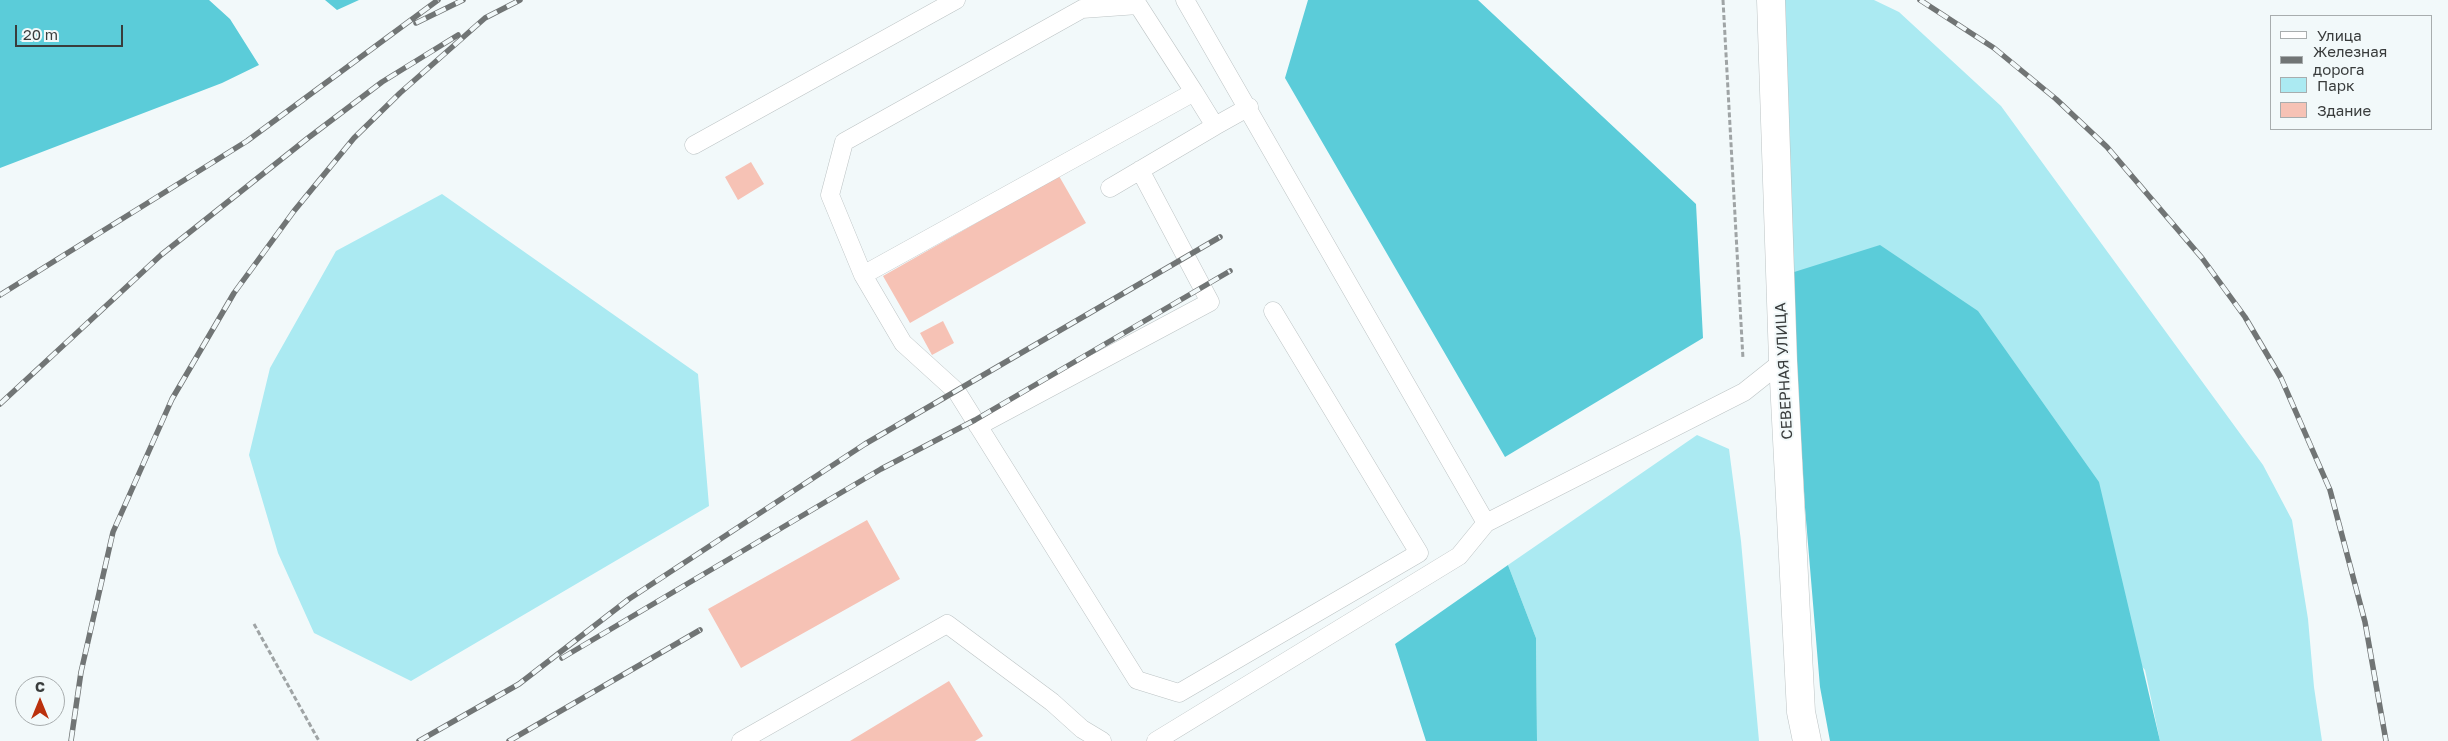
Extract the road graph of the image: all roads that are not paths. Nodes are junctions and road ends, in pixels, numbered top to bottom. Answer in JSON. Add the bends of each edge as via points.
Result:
{"nodes":[{"id":1,"x":956,"y":0,"type":"edge"},
{"id":2,"x":1185,"y":0,"type":"edge"},
{"id":3,"x":1771,"y":0,"type":"edge"},
{"id":4,"x":1194,"y":92,"type":"junction"},
{"id":5,"x":1249,"y":107,"type":"junction"},
{"id":6,"x":1215,"y":126,"type":"junction"},
{"id":7,"x":694,"y":145,"type":"dead end"},
{"id":8,"x":1140,"y":170,"type":"junction"},
{"id":9,"x":1110,"y":188,"type":"dead end"},
{"id":10,"x":862,"y":275,"type":"junction"},
{"id":11,"x":1273,"y":311,"type":"dead end"},
{"id":12,"x":1783,"y":360,"type":"junction"},
{"id":13,"x":978,"y":426,"type":"junction"},
{"id":14,"x":1486,"y":523,"type":"junction"},
{"id":15,"x":741,"y":741,"type":"edge"},
{"id":16,"x":1102,"y":741,"type":"edge"},
{"id":17,"x":1156,"y":741,"type":"edge"},
{"id":18,"x":1807,"y":741,"type":"edge"}],
"edges":[{"from":1,"to":7,"type":"lane"},
{"from":2,"to":5,"type":"lane"},
{"from":3,"to":12,"type":"street","name":"СЕВЕРНАЯ УЛИЦА"},
{"from":4,"to":6,"type":"lane"},
{"from":4,"to":10,"type":"lane"},
{"from":4,"to":10,"type":"lane","via":[[1138,5],[1082,9],[844,142],[830,195]]},
{"from":5,"to":6,"type":"lane"},
{"from":5,"to":14,"type":"lane"},
{"from":6,"to":8,"type":"lane"},
{"from":8,"to":9,"type":"lane"},
{"from":8,"to":13,"type":"lane","via":[[1210,302]]},
{"from":10,"to":13,"type":"lane","via":[[903,343],[957,392]]},
{"from":11,"to":13,"type":"lane","via":[[1419,553],[1179,693],[1136,680]]},
{"from":12,"to":14,"type":"lane","via":[[1744,392]]},
{"from":12,"to":18,"type":"street","name":"СЕВЕРНАЯ УЛИЦА","via":[[1801,712]]},
{"from":14,"to":17,"type":"lane","via":[[1460,556]]},
{"from":15,"to":16,"type":"lane","via":[[947,624]]}]}
